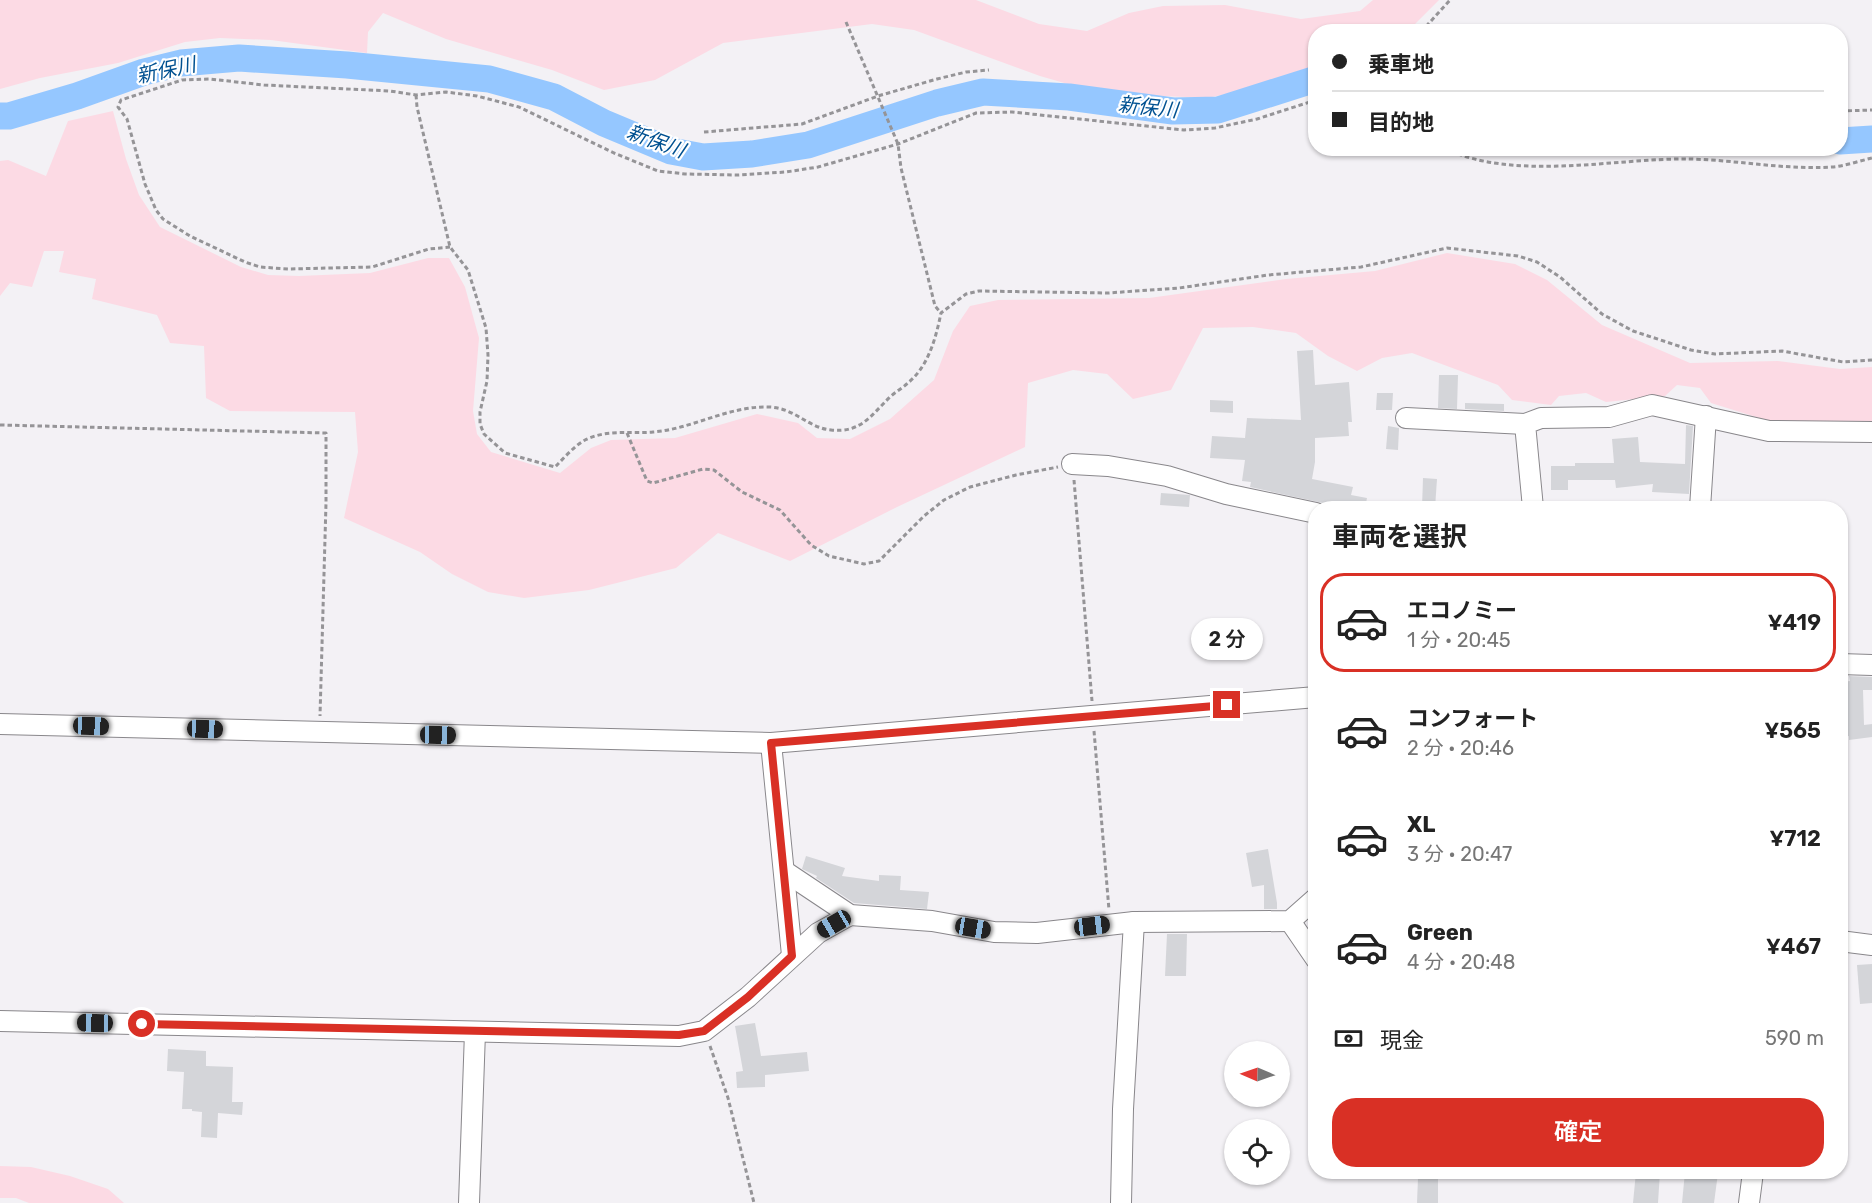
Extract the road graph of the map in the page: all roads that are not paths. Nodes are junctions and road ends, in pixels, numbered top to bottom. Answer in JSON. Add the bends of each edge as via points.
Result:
{"nodes":[{"id":1,"x":1706,"y":416,"type":"junction"},
{"id":2,"x":1406,"y":418,"type":"dead end"},
{"id":3,"x":1525,"y":424,"type":"junction"},
{"id":4,"x":1872,"y":432,"type":"edge"},
{"id":5,"x":1072,"y":464,"type":"road end"},
{"id":6,"x":1532,"y":501,"type":"edge"},
{"id":7,"x":1700,"y":501,"type":"edge"},
{"id":8,"x":1308,"y":511,"type":"edge"},
{"id":9,"x":1848,"y":664,"type":"edge"},
{"id":10,"x":1872,"y":665,"type":"edge"},
{"id":11,"x":1308,"y":698,"type":"edge"},
{"id":12,"x":0,"y":723,"type":"edge"},
{"id":13,"x":771,"y":743,"type":"junction"},
{"id":14,"x":783,"y":871,"type":"junction"},
{"id":15,"x":1308,"y":905,"type":"edge"},
{"id":16,"x":850,"y":915,"type":"junction"},
{"id":17,"x":1290,"y":921,"type":"junction"},
{"id":18,"x":1134,"y":922,"type":"junction"},
{"id":19,"x":1848,"y":941,"type":"edge"},
{"id":20,"x":1872,"y":945,"type":"edge"},
{"id":21,"x":1308,"y":947,"type":"edge"},
{"id":22,"x":792,"y":956,"type":"junction"},
{"id":23,"x":0,"y":1021,"type":"edge"},
{"id":24,"x":474,"y":1032,"type":"junction"},
{"id":25,"x":1752,"y":1179,"type":"edge"},
{"id":26,"x":469,"y":1203,"type":"edge"},
{"id":27,"x":1121,"y":1203,"type":"edge"},
{"id":28,"x":1749,"y":1203,"type":"edge"}],
"edges":[{"from":1,"to":3,"type":"street","via":[[1652,405],[1609,417],[1540,418]]},
{"from":1,"to":4,"type":"street","via":[[1768,430]]},
{"from":1,"to":7,"type":"street"},
{"from":2,"to":3,"type":"street"},
{"from":3,"to":6,"type":"street"},
{"from":5,"to":8,"type":"street","via":[[1167,476],[1226,494]]},
{"from":9,"to":10,"type":"street"},
{"from":11,"to":13,"type":"street"},
{"from":12,"to":13,"type":"street"},
{"from":13,"to":14,"type":"street"},
{"from":14,"to":16,"type":"street"},
{"from":14,"to":22,"type":"street"},
{"from":15,"to":17,"type":"street"},
{"from":16,"to":18,"type":"street","via":[[932,921],[994,932],[1037,933]]},
{"from":16,"to":22,"type":"street","via":[[818,933]]},
{"from":17,"to":18,"type":"street"},
{"from":17,"to":21,"type":"street"},
{"from":18,"to":27,"type":"street"},
{"from":19,"to":20,"type":"street"},
{"from":22,"to":24,"type":"street","via":[[704,1031],[679,1035]]},
{"from":23,"to":24,"type":"street"},
{"from":24,"to":26,"type":"street"},
{"from":25,"to":28,"type":"street"}]}
